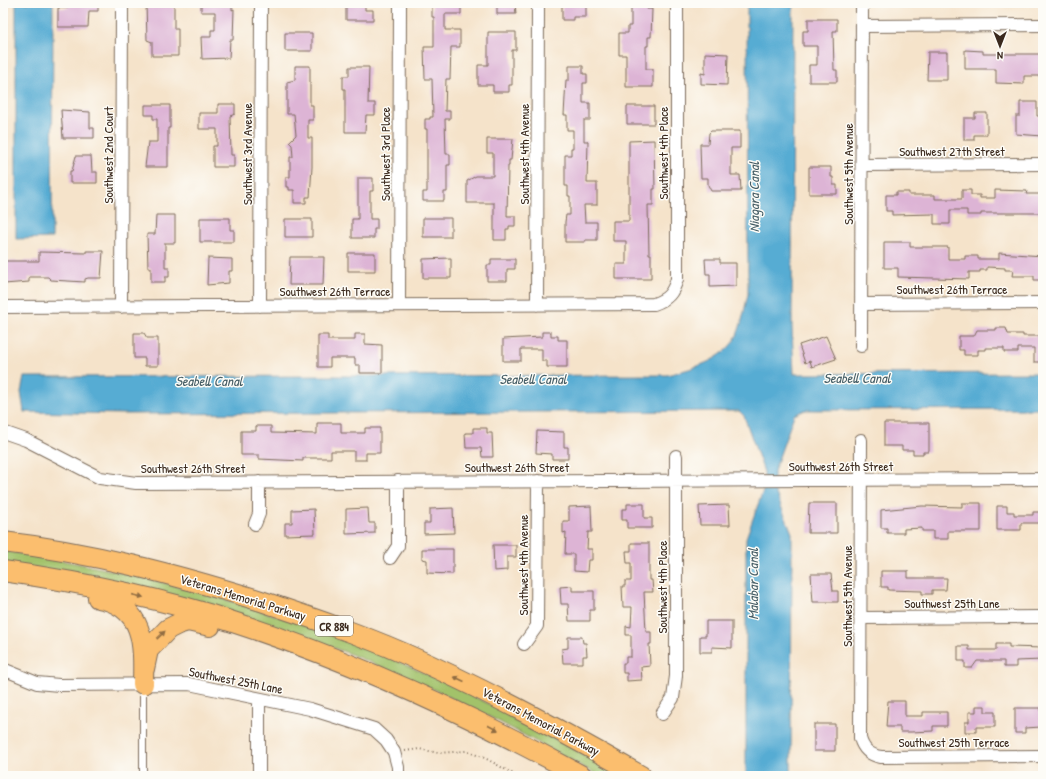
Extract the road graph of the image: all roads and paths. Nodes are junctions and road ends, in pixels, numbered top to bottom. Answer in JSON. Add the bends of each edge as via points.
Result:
{"nodes":[{"id":1,"x":122,"y":3,"type":"edge"},
{"id":2,"x":261,"y":3,"type":"edge"},
{"id":3,"x":400,"y":3,"type":"edge"},
{"id":4,"x":538,"y":3,"type":"edge"},
{"id":5,"x":677,"y":3,"type":"edge"},
{"id":6,"x":862,"y":3,"type":"edge"},
{"id":7,"x":1043,"y":25,"type":"edge"},
{"id":8,"x":862,"y":26,"type":"junction"},
{"id":9,"x":1043,"y":164,"type":"edge"},
{"id":10,"x":862,"y":165,"type":"junction"},
{"id":11,"x":665,"y":300,"type":"joint"},
{"id":12,"x":1043,"y":303,"type":"edge"},
{"id":13,"x":861,"y":304,"type":"junction"},
{"id":14,"x":399,"y":305,"type":"junction"},
{"id":15,"x":537,"y":305,"type":"junction"},
{"id":16,"x":260,"y":306,"type":"junction"},
{"id":17,"x":3,"y":307,"type":"edge"},
{"id":18,"x":121,"y":307,"type":"junction"},
{"id":19,"x":861,"y":346,"type":"dead end"},
{"id":20,"x":3,"y":432,"type":"edge"},
{"id":21,"x":861,"y":440,"type":"dead end"},
{"id":22,"x":676,"y":456,"type":"dead end"},
{"id":23,"x":1043,"y":479,"type":"edge"},
{"id":24,"x":677,"y":480,"type":"junction"},
{"id":25,"x":861,"y":480,"type":"junction"},
{"id":26,"x":398,"y":481,"type":"junction"},
{"id":27,"x":538,"y":481,"type":"junction"},
{"id":28,"x":259,"y":482,"type":"junction"},
{"id":29,"x":255,"y":524,"type":"dead end"},
{"id":30,"x":3,"y":532,"type":"edge"},
{"id":31,"x":3,"y":542,"type":"edge"},
{"id":32,"x":390,"y":558,"type":"dead end"},
{"id":33,"x":3,"y":571,"type":"edge"},
{"id":34,"x":173,"y":575,"type":"junction"},
{"id":35,"x":3,"y":582,"type":"edge"},
{"id":36,"x":1043,"y":617,"type":"edge"},
{"id":37,"x":860,"y":618,"type":"junction"},
{"id":38,"x":524,"y":644,"type":"dead end"},
{"id":39,"x":3,"y":669,"type":"edge"},
{"id":40,"x":144,"y":676,"type":"junction"},
{"id":41,"x":259,"y":699,"type":"junction"},
{"id":42,"x":662,"y":714,"type":"dead end"},
{"id":43,"x":471,"y":717,"type":"junction"},
{"id":44,"x":866,"y":751,"type":"joint"},
{"id":45,"x":394,"y":752,"type":"junction"},
{"id":46,"x":1043,"y":756,"type":"edge"},
{"id":47,"x":143,"y":776,"type":"edge"},
{"id":48,"x":259,"y":776,"type":"edge"},
{"id":49,"x":398,"y":776,"type":"edge"},
{"id":50,"x":517,"y":776,"type":"edge"},
{"id":51,"x":582,"y":776,"type":"edge"},
{"id":52,"x":642,"y":776,"type":"edge"}],
"edges":[{"from":1,"to":18,"type":"street","name":"Southwest 2nd Court"},
{"from":2,"to":16,"type":"street","name":"Southwest 3rd Avenue"},
{"from":3,"to":14,"type":"street","name":"Southwest 3rd Place"},
{"from":4,"to":15,"type":"street","name":"Southwest 4th Avenue"},
{"from":5,"to":11,"type":"street","name":"Southwest 4th Place","via":[[677,279],[674,291]]},
{"from":6,"to":8,"type":"street","name":"Southwest 5th Avenue"},
{"from":7,"to":8,"type":"street"},
{"from":8,"to":10,"type":"street","name":"Southwest 5th Avenue"},
{"from":9,"to":10,"type":"street","name":"Southwest 27th Street"},
{"from":10,"to":13,"type":"street","name":"Southwest 5th Avenue"},
{"from":11,"to":15,"type":"street","name":"Southwest 26th Terrace","via":[[654,304]]},
{"from":12,"to":13,"type":"street","name":"Southwest 26th Terrace"},
{"from":13,"to":19,"type":"street","name":"Southwest 5th Avenue"},
{"from":14,"to":15,"type":"street","name":"Southwest 26th Terrace"},
{"from":14,"to":16,"type":"street","name":"Southwest 26th Terrace"},
{"from":16,"to":18,"type":"street","name":"Southwest 26th Terrace"},
{"from":17,"to":18,"type":"street","name":"Southwest 26th Terrace"},
{"from":20,"to":28,"type":"street","name":"Southwest 26th Street","via":[[26,440],[100,478],[110,480],[136,483]]},
{"from":21,"to":25,"type":"street","name":"Southwest 5th Avenue"},
{"from":22,"to":24,"type":"street","name":"Southwest 4th Place"},
{"from":23,"to":25,"type":"street","name":"Southwest 26th Street"},
{"from":24,"to":25,"type":"street","name":"Southwest 26th Street"},
{"from":24,"to":27,"type":"street","name":"Southwest 26th Street"},
{"from":24,"to":42,"type":"street","name":"Southwest 4th Place","via":[[676,676],[673,698]]},
{"from":25,"to":37,"type":"street","name":"Southwest 5th Avenue"},
{"from":26,"to":27,"type":"street","name":"Southwest 26th Street"},
{"from":26,"to":28,"type":"street","name":"Southwest 26th Street"},
{"from":26,"to":32,"type":"street","via":[[398,546]]},
{"from":27,"to":38,"type":"street","name":"Southwest 4th Avenue","via":[[537,626]]},
{"from":28,"to":29,"type":"street","via":[[259,514]]},
{"from":30,"to":34,"type":"highway","via":[[142,557],[165,564]]},
{"from":31,"to":34,"type":"highway","name":"Veterans Memorial Parkway","number":"CR 884","via":[[106,559]]},
{"from":33,"to":43,"type":"highway","name":"Veterans Memorial Parkway","number":"CR 884","one_way":true,"via":[[93,586],[233,622],[372,672]]},
{"from":52,"to":34,"type":"highway","name":"Veterans Memorial Parkway","number":"CR 884","one_way":true,"via":[[518,708],[403,653],[314,618]]},
{"from":35,"to":40,"type":"highway","via":[[101,598],[121,606],[134,617],[141,635]]},
{"from":36,"to":37,"type":"street","name":"Southwest 25th Lane"},
{"from":37,"to":44,"type":"street","name":"Southwest 5th Avenue","via":[[860,738]]},
{"from":39,"to":40,"type":"street","name":"Southwest 25th Lane","via":[[37,683],[59,684]]},
{"from":40,"to":41,"type":"street","name":"Southwest 25th Lane"},
{"from":40,"to":43,"type":"highway","one_way":true,"via":[[148,650],[159,637],[178,624],[188,622],[215,627],[286,650],[419,703]]},
{"from":40,"to":47,"type":"lane"},
{"from":41,"to":45,"type":"street","name":"Southwest 25th Lane","via":[[310,709],[359,723],[374,729]]},
{"from":41,"to":48,"type":"street"},
{"from":43,"to":51,"type":"highway","name":"Veterans Memorial Parkway","number":"CR 884","one_way":true},
{"from":44,"to":46,"type":"street","name":"Southwest 25th Terrace","via":[[880,757]]},
{"from":45,"to":49,"type":"street"},
{"from":45,"to":50,"type":"path","via":[[466,751],[485,758]]}]}
